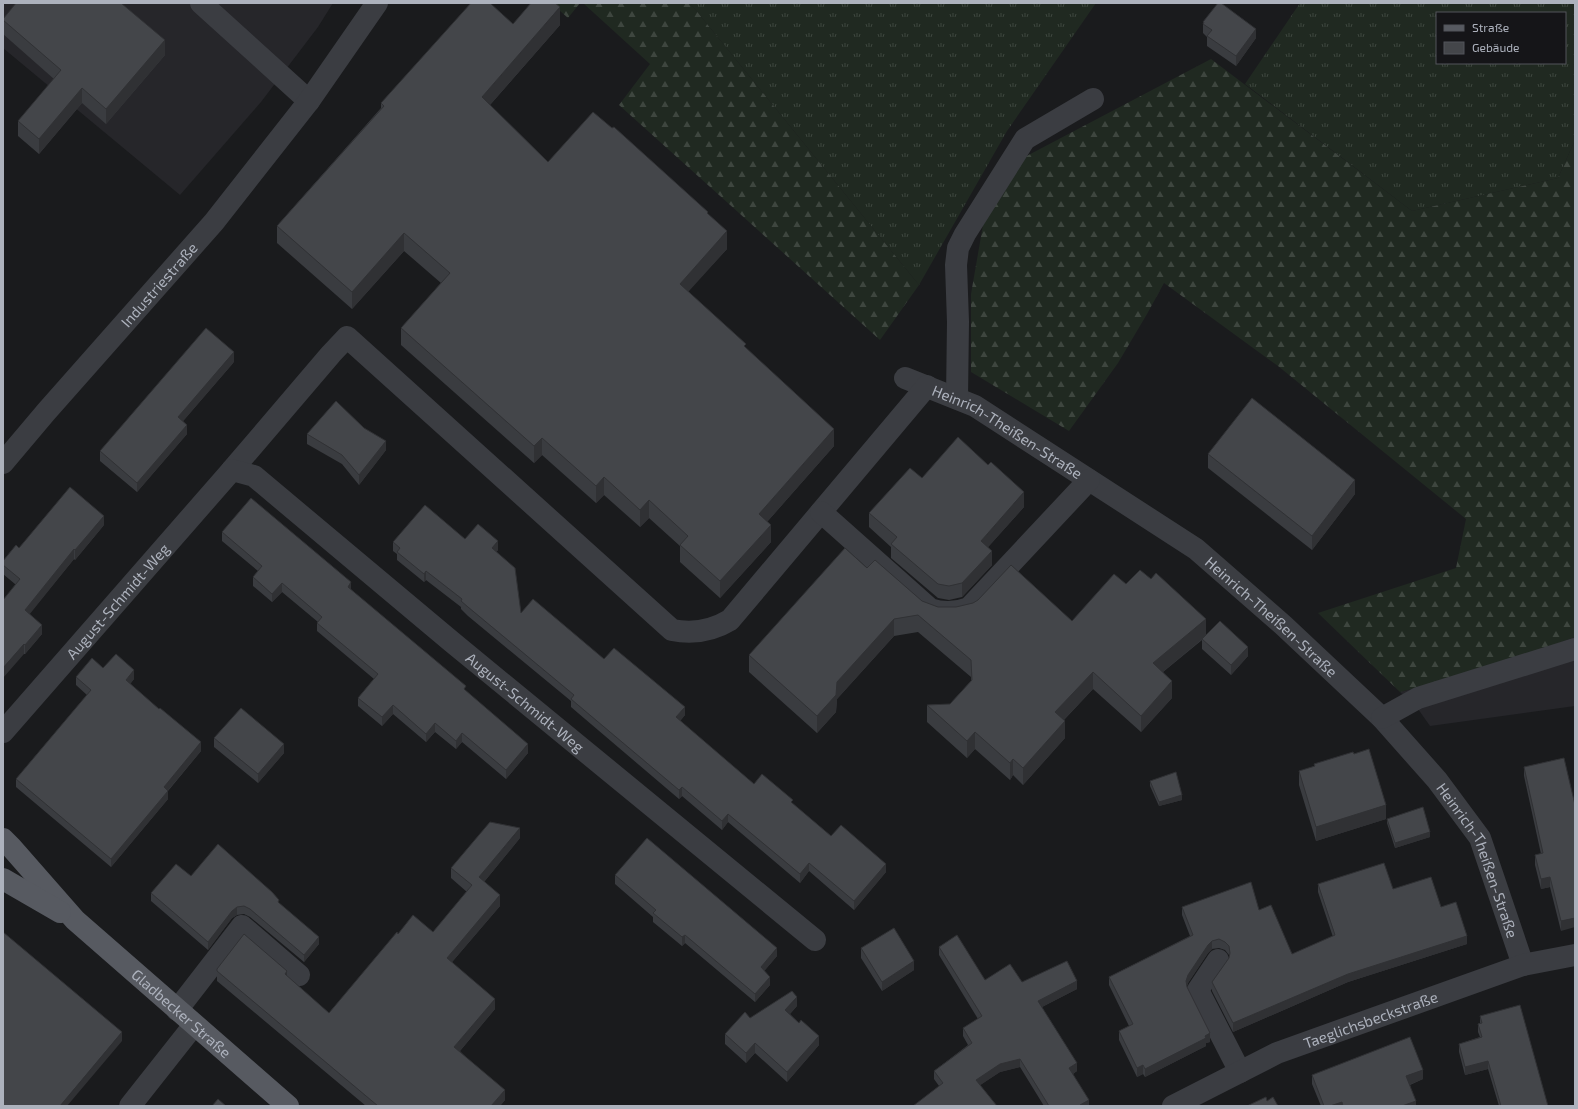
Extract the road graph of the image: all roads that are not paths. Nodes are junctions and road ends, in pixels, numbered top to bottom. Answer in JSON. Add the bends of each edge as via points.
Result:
{"nodes":[{"id":1,"x":201,"y":3,"type":"edge"},
{"id":2,"x":377,"y":3,"type":"edge"},
{"id":3,"x":1093,"y":100,"type":"dead end"},
{"id":4,"x":309,"y":101,"type":"junction"},
{"id":5,"x":905,"y":378,"type":"dead end"},
{"id":6,"x":927,"y":386,"type":"junction"},
{"id":7,"x":957,"y":398,"type":"junction"},
{"id":8,"x":3,"y":463,"type":"edge"},
{"id":9,"x":232,"y":470,"type":"junction"},
{"id":10,"x":1089,"y":480,"type":"junction"},
{"id":11,"x":821,"y":512,"type":"junction"},
{"id":12,"x":1575,"y":649,"type":"edge"},
{"id":13,"x":1382,"y":718,"type":"junction"},
{"id":14,"x":3,"y":732,"type":"edge"},
{"id":15,"x":3,"y":839,"type":"edge"},
{"id":16,"x":3,"y":879,"type":"edge"},
{"id":17,"x":74,"y":920,"type":"junction"},
{"id":18,"x":815,"y":940,"type":"dead end"},
{"id":19,"x":1575,"y":955,"type":"edge"},
{"id":20,"x":1218,"y":960,"type":"dead end"},
{"id":21,"x":1523,"y":965,"type":"junction"},
{"id":22,"x":299,"y":975,"type":"dead end"},
{"id":23,"x":177,"y":1010,"type":"junction"},
{"id":24,"x":194,"y":1025,"type":"junction"},
{"id":25,"x":1240,"y":1072,"type":"junction"},
{"id":26,"x":130,"y":1106,"type":"edge"},
{"id":27,"x":288,"y":1106,"type":"edge"},
{"id":28,"x":1173,"y":1106,"type":"edge"}],
"edges":[{"from":1,"to":4,"type":"street"},
{"from":2,"to":4,"type":"street","name":"Industriestraße"},
{"from":3,"to":7,"type":"street","via":[[1025,138],[958,248]]},
{"from":4,"to":8,"type":"street","name":"Industriestraße","via":[[214,222]]},
{"from":5,"to":6,"type":"street","name":"Heinrich-Theißen-Straße"},
{"from":6,"to":7,"type":"street","name":"Heinrich-Theißen-Straße"},
{"from":6,"to":11,"type":"street"},
{"from":7,"to":10,"type":"street","name":"Heinrich-Theißen-Straße","via":[[975,406]]},
{"from":9,"to":11,"type":"street","name":"August-Schmidt-Weg","via":[[347,337],[672,630],[687,633],[707,630],[719,627],[730,620]]},
{"from":9,"to":14,"type":"street","name":"August-Schmidt-Weg"},
{"from":9,"to":18,"type":"street","name":"August-Schmidt-Weg","via":[[254,476]]},
{"from":10,"to":11,"type":"street","via":[[969,608],[958,612],[937,612],[930,609]]},
{"from":10,"to":13,"type":"street","name":"Heinrich-Theißen-Straße","via":[[1196,549],[1283,625]]},
{"from":12,"to":13,"type":"street","via":[[1418,698]]},
{"from":13,"to":21,"type":"street","name":"Heinrich-Theißen-Straße","via":[[1437,780],[1480,838]]},
{"from":15,"to":17,"type":"main road","name":"Gladbecker Straße"},
{"from":16,"to":17,"type":"main road","name":"Gladbecker Straße"},
{"from":17,"to":23,"type":"main road","name":"Gladbecker Straße"},
{"from":19,"to":21,"type":"street","name":"Taeglichsbeckstraße"},
{"from":20,"to":25,"type":"street","via":[[1198,990]]},
{"from":21,"to":25,"type":"street","name":"Taeglichsbeckstraße","via":[[1277,1053]]},
{"from":22,"to":23,"type":"street","via":[[242,926]]},
{"from":23,"to":24,"type":"main road","name":"Gladbecker Straße"},
{"from":24,"to":26,"type":"street"},
{"from":24,"to":27,"type":"main road","name":"Gladbecker Straße"},
{"from":25,"to":28,"type":"street","name":"Taeglichsbeckstraße"}]}
